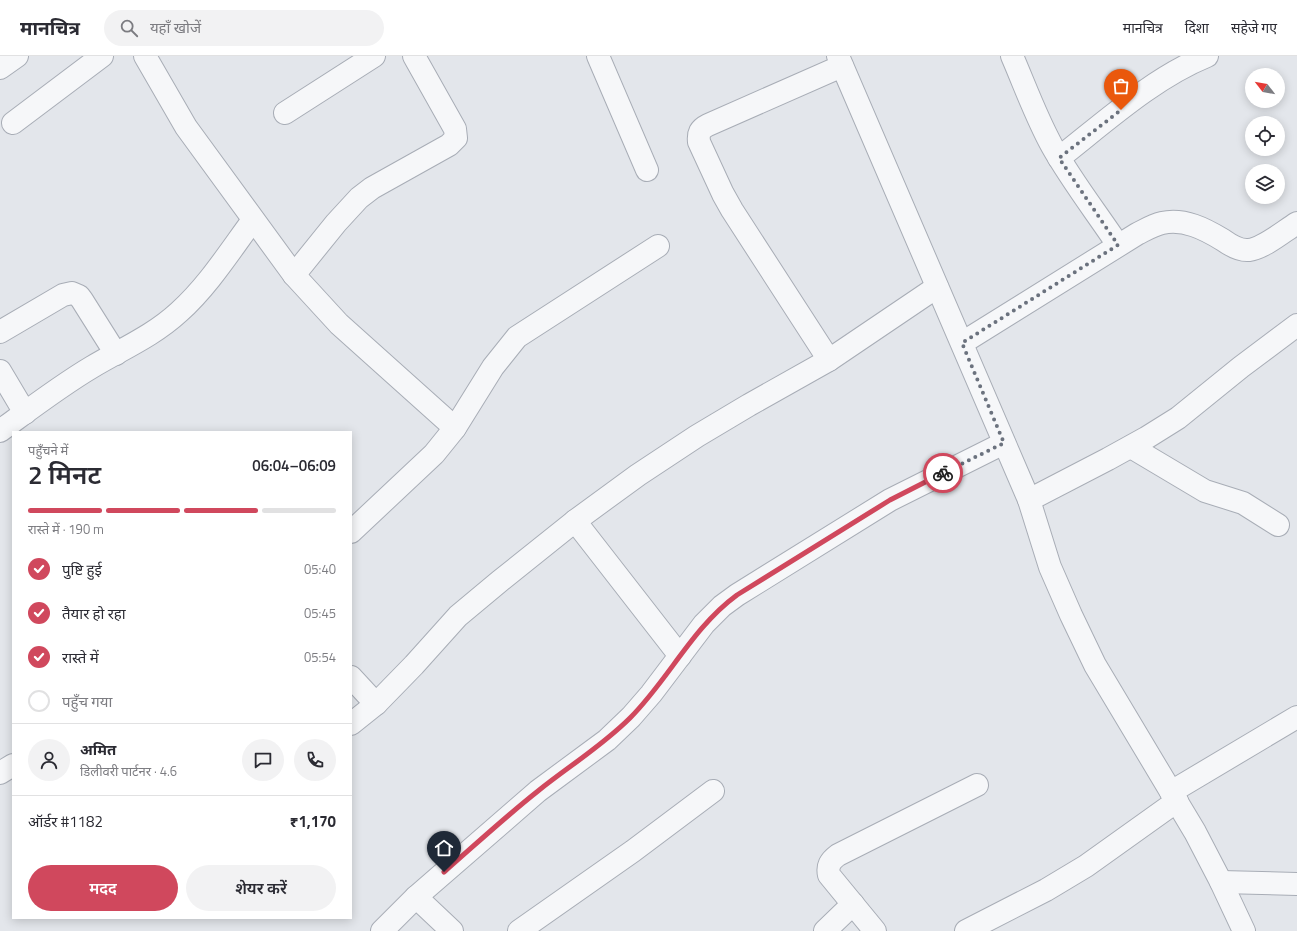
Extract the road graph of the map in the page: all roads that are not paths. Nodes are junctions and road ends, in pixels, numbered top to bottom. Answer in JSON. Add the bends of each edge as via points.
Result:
{"nodes":[{"id":1,"x":17,"y":56,"type":"edge"},
{"id":2,"x":102,"y":56,"type":"edge"},
{"id":3,"x":145,"y":56,"type":"edge"},
{"id":4,"x":374,"y":56,"type":"edge"},
{"id":5,"x":414,"y":56,"type":"edge"},
{"id":6,"x":598,"y":56,"type":"edge"},
{"id":7,"x":1012,"y":56,"type":"edge"},
{"id":8,"x":1206,"y":56,"type":"edge"},
{"id":9,"x":840,"y":61,"type":"edge"},
{"id":10,"x":0,"y":68,"type":"edge"},
{"id":11,"x":285,"y":113,"type":"dead end"},
{"id":12,"x":13,"y":123,"type":"dead end"},
{"id":13,"x":1059,"y":158,"type":"junction"},
{"id":14,"x":647,"y":170,"type":"dead end"},
{"id":15,"x":253,"y":220,"type":"junction"},
{"id":16,"x":1297,"y":223,"type":"edge"},
{"id":17,"x":1118,"y":245,"type":"junction"},
{"id":18,"x":658,"y":246,"type":"dead end"},
{"id":19,"x":294,"y":275,"type":"junction"},
{"id":20,"x":937,"y":287,"type":"junction"},
{"id":21,"x":1297,"y":325,"type":"edge"},
{"id":22,"x":0,"y":332,"type":"edge"},
{"id":23,"x":962,"y":343,"type":"junction"},
{"id":24,"x":116,"y":354,"type":"junction"},
{"id":25,"x":828,"y":360,"type":"junction"},
{"id":26,"x":0,"y":371,"type":"edge"},
{"id":27,"x":25,"y":413,"type":"junction"},
{"id":28,"x":455,"y":428,"type":"junction"},
{"id":29,"x":0,"y":431,"type":"edge"},
{"id":30,"x":1004,"y":443,"type":"junction"},
{"id":31,"x":1131,"y":446,"type":"junction"},
{"id":32,"x":1029,"y":500,"type":"junction"},
{"id":33,"x":575,"y":521,"type":"junction"},
{"id":34,"x":1278,"y":525,"type":"dead end"},
{"id":35,"x":352,"y":531,"type":"edge"},
{"id":36,"x":680,"y":656,"type":"junction"},
{"id":37,"x":352,"y":678,"type":"edge"},
{"id":38,"x":376,"y":704,"type":"junction"},
{"id":39,"x":1297,"y":718,"type":"edge"},
{"id":40,"x":352,"y":723,"type":"edge"},
{"id":41,"x":12,"y":766,"type":"edge"},
{"id":42,"x":0,"y":773,"type":"edge"},
{"id":43,"x":977,"y":785,"type":"dead end"},
{"id":44,"x":713,"y":791,"type":"dead end"},
{"id":45,"x":1174,"y":797,"type":"junction"},
{"id":46,"x":1221,"y":882,"type":"junction"},
{"id":47,"x":1297,"y":884,"type":"edge"},
{"id":48,"x":416,"y":897,"type":"junction"},
{"id":49,"x":853,"y":904,"type":"junction"},
{"id":50,"x":382,"y":931,"type":"edge"},
{"id":51,"x":452,"y":931,"type":"edge"},
{"id":52,"x":518,"y":931,"type":"edge"},
{"id":53,"x":826,"y":931,"type":"edge"},
{"id":54,"x":875,"y":931,"type":"edge"},
{"id":55,"x":966,"y":931,"type":"edge"},
{"id":56,"x":1244,"y":931,"type":"edge"}],
"edges":[{"from":1,"to":10,"type":"street"},
{"from":2,"to":12,"type":"street"},
{"from":3,"to":15,"type":"street","via":[[186,127]]},
{"from":4,"to":11,"type":"street"},
{"from":5,"to":19,"type":"street","via":[[455,129],[456,138],[449,145],[372,188],[360,198]]},
{"from":6,"to":14,"type":"street"},
{"from":7,"to":13,"type":"street","via":[[1040,122]]},
{"from":8,"to":13,"type":"street","via":[[1172,72]]},
{"from":9,"to":20,"type":"street"},
{"from":9,"to":25,"type":"street","via":[[708,125],[699,136],[699,142],[732,210]]},
{"from":13,"to":17,"type":"street"},
{"from":15,"to":19,"type":"street"},
{"from":15,"to":24,"type":"street","via":[[194,298],[166,324]]},
{"from":16,"to":17,"type":"street","via":[[1264,244],[1248,250],[1231,245],[1206,230],[1175,222],[1152,227]]},
{"from":17,"to":23,"type":"street"},
{"from":18,"to":28,"type":"street","via":[[517,337],[493,367]]},
{"from":19,"to":28,"type":"street","via":[[339,324]]},
{"from":20,"to":23,"type":"street"},
{"from":20,"to":25,"type":"street"},
{"from":21,"to":31,"type":"street","via":[[1178,418]]},
{"from":22,"to":24,"type":"street","via":[[63,295],[72,293],[82,300]]},
{"from":23,"to":30,"type":"street"},
{"from":24,"to":27,"type":"street","via":[[61,386]]},
{"from":25,"to":33,"type":"street","via":[[697,436]]},
{"from":26,"to":27,"type":"street"},
{"from":27,"to":29,"type":"street"},
{"from":28,"to":35,"type":"street","via":[[427,462]]},
{"from":30,"to":32,"type":"street"},
{"from":30,"to":36,"type":"street","via":[[890,500],[737,595],[704,624]]},
{"from":31,"to":32,"type":"street"},
{"from":31,"to":34,"type":"street","via":[[1201,489],[1243,503]]},
{"from":32,"to":45,"type":"street","via":[[1050,567],[1095,665]]},
{"from":33,"to":36,"type":"street"},
{"from":33,"to":38,"type":"street","via":[[458,616]]},
{"from":36,"to":48,"type":"street","via":[[641,705],[607,740],[538,791]]},
{"from":37,"to":38,"type":"street"},
{"from":38,"to":40,"type":"street"},
{"from":39,"to":45,"type":"street"},
{"from":41,"to":42,"type":"street"},
{"from":43,"to":49,"type":"street","via":[[833,859],[828,868],[829,875]]},
{"from":44,"to":52,"type":"street","via":[[633,851]]},
{"from":45,"to":46,"type":"street"},
{"from":45,"to":55,"type":"street","via":[[1086,866],[1046,890]]},
{"from":46,"to":47,"type":"street"},
{"from":46,"to":56,"type":"street"},
{"from":48,"to":50,"type":"street"},
{"from":48,"to":51,"type":"street"},
{"from":49,"to":53,"type":"street"},
{"from":49,"to":54,"type":"street"}]}
